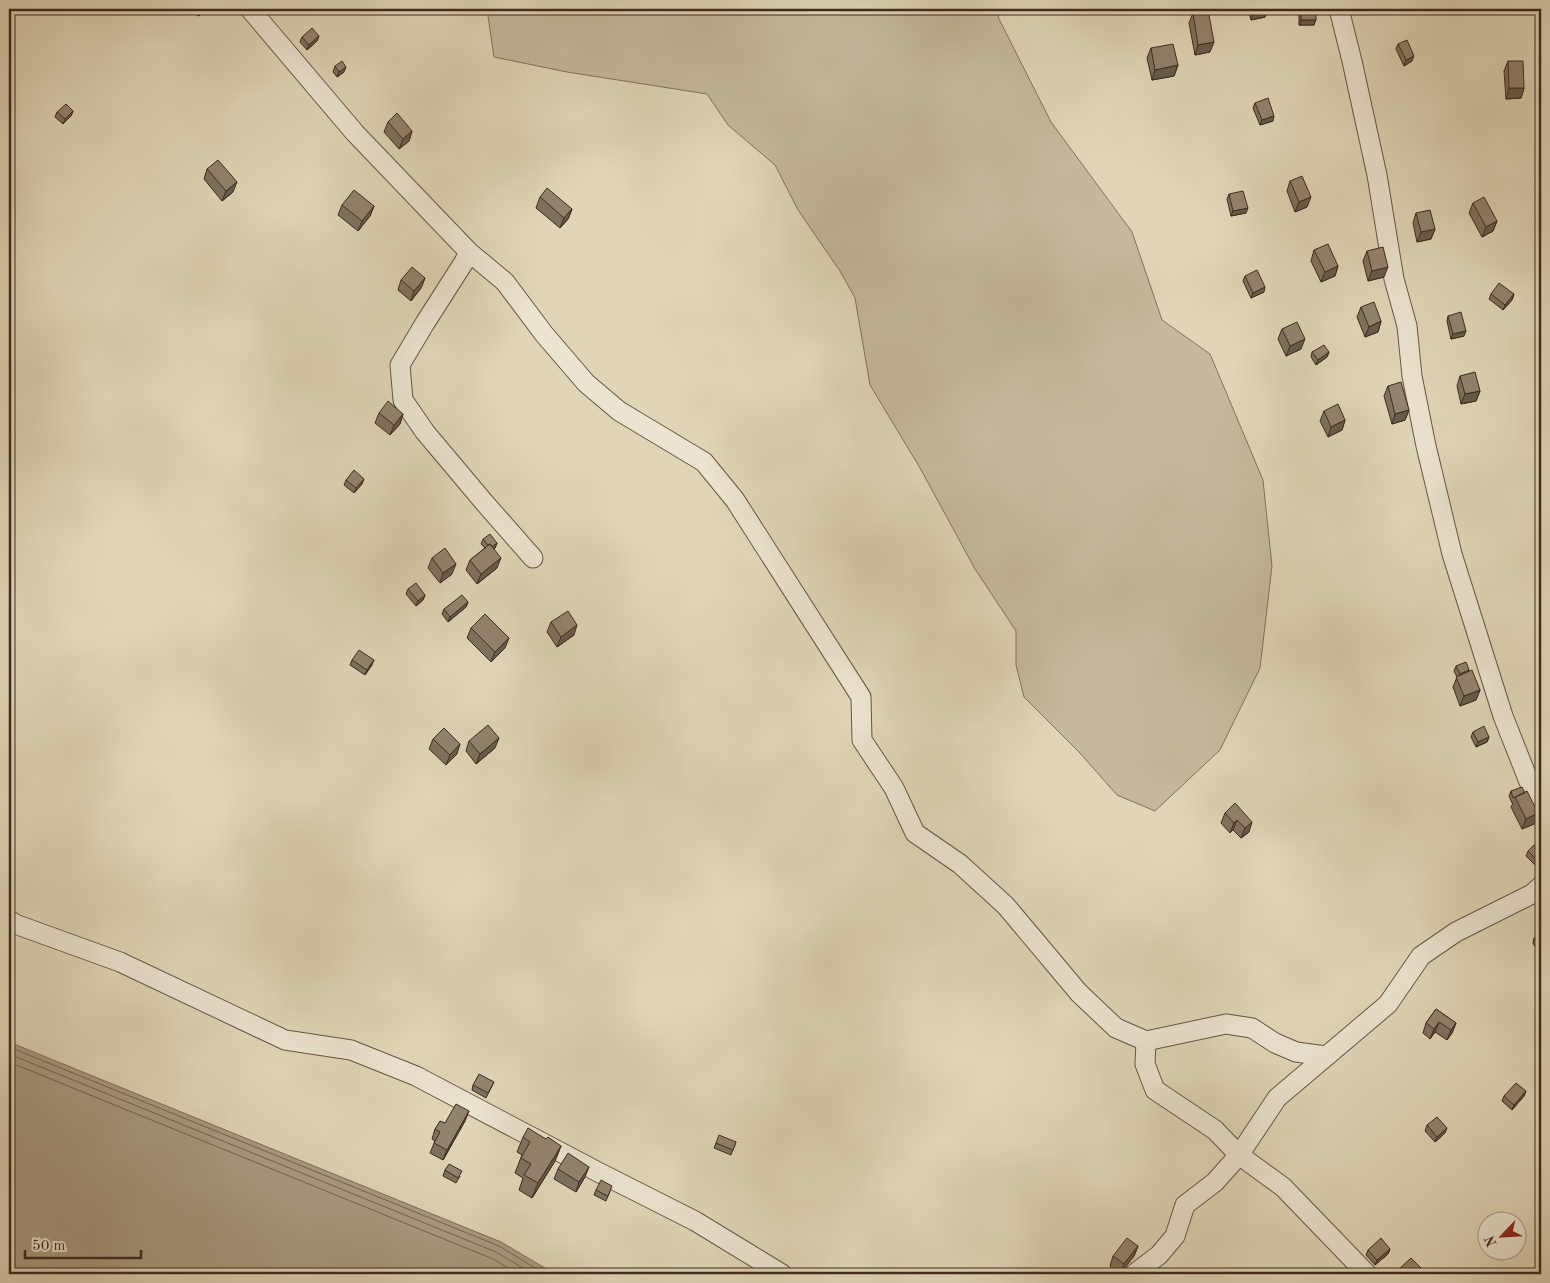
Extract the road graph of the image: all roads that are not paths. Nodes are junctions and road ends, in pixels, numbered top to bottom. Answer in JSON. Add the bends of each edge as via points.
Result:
{"nodes":[{"id":1,"x":250,"y":9,"type":"edge"},
{"id":2,"x":1339,"y":9,"type":"edge"},
{"id":3,"x":469,"y":252,"type":"junction"},
{"id":4,"x":533,"y":558,"type":"dead end"},
{"id":5,"x":1541,"y":812,"type":"edge"},
{"id":6,"x":1541,"y":886,"type":"edge"},
{"id":7,"x":9,"y":920,"type":"edge"},
{"id":8,"x":1146,"y":1041,"type":"junction"},
{"id":9,"x":1326,"y":1056,"type":"junction"},
{"id":10,"x":1239,"y":1155,"type":"junction"},
{"id":11,"x":782,"y":1274,"type":"edge"},
{"id":12,"x":1134,"y":1274,"type":"edge"},
{"id":13,"x":1367,"y":1274,"type":"edge"}],
"edges":[{"from":1,"to":3,"type":"street","via":[[355,133]]},
{"from":2,"to":5,"type":"street","via":[[1376,175],[1394,280],[1407,326],[1412,376],[1426,446],[1452,554],[1503,716]]},
{"from":3,"to":4,"type":"street","via":[[400,365],[403,400],[425,432]]},
{"from":3,"to":8,"type":"street","via":[[505,282],[586,383],[619,411],[704,462],[735,500],[861,697],[862,740],[894,788],[915,833],[960,864],[1006,906],[1078,993],[1116,1028]]},
{"from":6,"to":9,"type":"street","via":[[1532,894],[1456,932],[1421,956],[1388,1004]]},
{"from":7,"to":11,"type":"street","via":[[120,962],[285,1040],[351,1050],[416,1076],[695,1221]]},
{"from":8,"to":9,"type":"street","via":[[1226,1024],[1252,1028],[1296,1052]]},
{"from":8,"to":10,"type":"street","via":[[1145,1064],[1155,1090],[1215,1130]]},
{"from":9,"to":10,"type":"street","via":[[1277,1098]]},
{"from":10,"to":12,"type":"street","via":[[1215,1182],[1185,1205],[1175,1236],[1159,1255]]},
{"from":10,"to":13,"type":"street","via":[[1283,1187]]}]}
